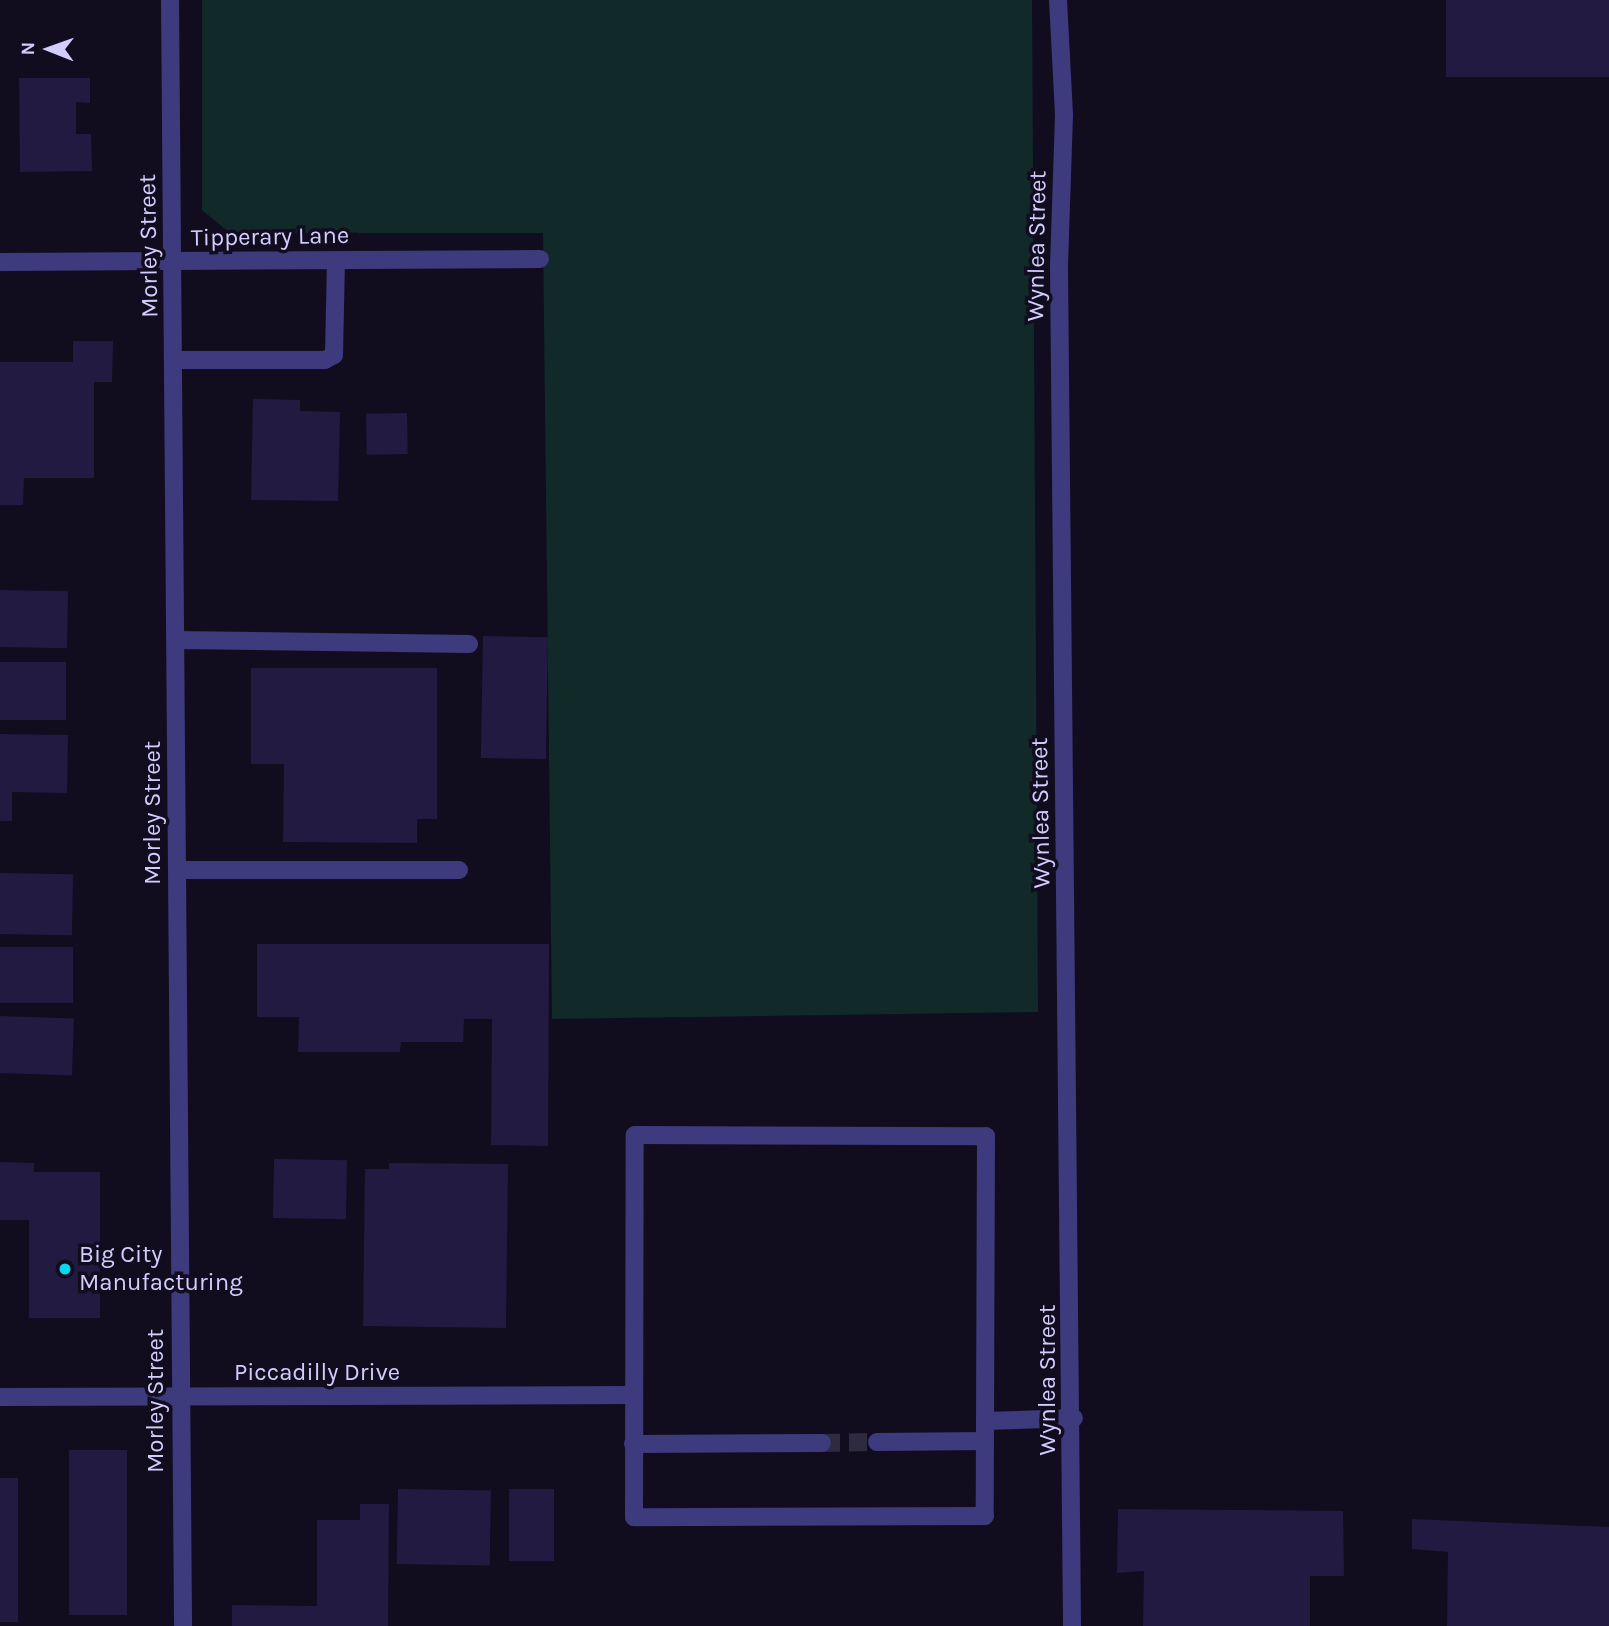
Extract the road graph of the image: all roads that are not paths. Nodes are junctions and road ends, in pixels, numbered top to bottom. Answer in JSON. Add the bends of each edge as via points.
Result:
{"nodes":[{"id":1,"x":170,"y":0,"type":"edge"},
{"id":2,"x":1058,"y":0,"type":"edge"},
{"id":3,"x":540,"y":259,"type":"dead end"},
{"id":4,"x":335,"y":261,"type":"junction"},
{"id":5,"x":0,"y":262,"type":"edge"},
{"id":6,"x":174,"y":263,"type":"junction"},
{"id":7,"x":175,"y":360,"type":"junction"},
{"id":8,"x":177,"y":640,"type":"junction"},
{"id":9,"x":469,"y":644,"type":"dead end"},
{"id":10,"x":178,"y":870,"type":"junction"},
{"id":11,"x":459,"y":870,"type":"dead end"},
{"id":12,"x":634,"y":1395,"type":"junction"},
{"id":13,"x":0,"y":1397,"type":"edge"},
{"id":14,"x":181,"y":1398,"type":"junction"},
{"id":15,"x":1074,"y":1418,"type":"junction"},
{"id":16,"x":985,"y":1421,"type":"junction"},
{"id":17,"x":985,"y":1441,"type":"junction"},
{"id":18,"x":877,"y":1442,"type":"tunnel mouth"},
{"id":19,"x":822,"y":1443,"type":"tunnel mouth"},
{"id":20,"x":633,"y":1444,"type":"junction"},
{"id":21,"x":183,"y":1626,"type":"edge"},
{"id":22,"x":1072,"y":1626,"type":"edge"}],
"edges":[{"from":1,"to":6,"type":"street","name":"Morley Street"},
{"from":2,"to":15,"type":"street","name":"Wynlea Street","via":[[1064,115],[1059,268]]},
{"from":3,"to":4,"type":"street","name":"Tipperary Lane"},
{"from":4,"to":6,"type":"street","name":"Tipperary Lane"},
{"from":4,"to":7,"type":"street","via":[[334,355],[325,360]]},
{"from":5,"to":6,"type":"street","name":"Tipperary Lane"},
{"from":6,"to":7,"type":"street","name":"Morley Street"},
{"from":7,"to":8,"type":"street","name":"Morley Street"},
{"from":8,"to":9,"type":"street"},
{"from":8,"to":10,"type":"street","name":"Morley Street"},
{"from":10,"to":11,"type":"street"},
{"from":10,"to":14,"type":"street","name":"Morley Street"},
{"from":12,"to":14,"type":"street","name":"Piccadilly Drive"},
{"from":12,"to":16,"type":"street","via":[[635,1135],[986,1136]]},
{"from":12,"to":20,"type":"street"},
{"from":13,"to":14,"type":"street","name":"Piccadilly Drive"},
{"from":14,"to":21,"type":"street","name":"Morley Street"},
{"from":15,"to":16,"type":"street"},
{"from":15,"to":22,"type":"street","name":"Wynlea Street"},
{"from":16,"to":17,"type":"street"},
{"from":17,"to":18,"type":"street"},
{"from":17,"to":20,"type":"street","via":[[985,1516],[634,1517]]},
{"from":19,"to":20,"type":"street"}]}
